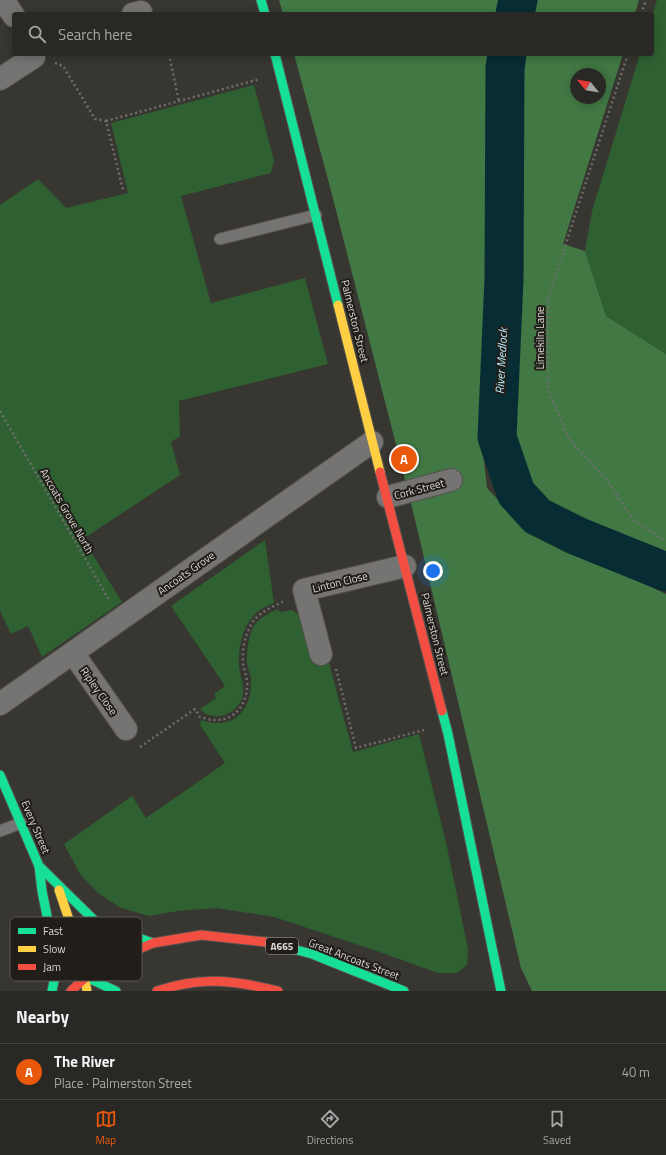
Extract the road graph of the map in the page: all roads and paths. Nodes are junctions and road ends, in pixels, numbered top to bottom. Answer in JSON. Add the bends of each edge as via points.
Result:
{"nodes":[{"id":1,"x":3,"y":0,"type":"edge"},
{"id":2,"x":261,"y":0,"type":"edge"},
{"id":3,"x":646,"y":0,"type":"edge"},
{"id":4,"x":264,"y":12,"type":"edge"},
{"id":5,"x":642,"y":12,"type":"edge"},
{"id":6,"x":12,"y":13,"type":"edge"},
{"id":7,"x":33,"y":56,"type":"edge"},
{"id":8,"x":37,"y":56,"type":"edge"},
{"id":9,"x":168,"y":56,"type":"edge"},
{"id":10,"x":276,"y":56,"type":"edge"},
{"id":11,"x":627,"y":56,"type":"edge"},
{"id":12,"x":280,"y":74,"type":"junction"},
{"id":13,"x":0,"y":79,"type":"edge"},
{"id":14,"x":179,"y":102,"type":"junction"},
{"id":15,"x":106,"y":122,"type":"junction"},
{"id":16,"x":123,"y":190,"type":"dead end"},
{"id":17,"x":316,"y":215,"type":"junction"},
{"id":18,"x":220,"y":239,"type":"dead end"},
{"id":19,"x":0,"y":411,"type":"edge"},
{"id":20,"x":372,"y":442,"type":"junction"},
{"id":21,"x":451,"y":480,"type":"dead end"},
{"id":22,"x":388,"y":497,"type":"junction"},
{"id":23,"x":666,"y":541,"type":"edge"},
{"id":24,"x":405,"y":566,"type":"junction"},
{"id":25,"x":304,"y":590,"type":"junction"},
{"id":26,"x":120,"y":620,"type":"junction"},
{"id":27,"x":73,"y":653,"type":"junction"},
{"id":28,"x":321,"y":654,"type":"joint"},
{"id":29,"x":0,"y":704,"type":"edge"},
{"id":30,"x":446,"y":724,"type":"junction"},
{"id":31,"x":126,"y":729,"type":"joint"},
{"id":32,"x":0,"y":775,"type":"edge"},
{"id":33,"x":22,"y":823,"type":"junction"},
{"id":34,"x":0,"y":832,"type":"edge"},
{"id":35,"x":39,"y":866,"type":"junction"},
{"id":36,"x":56,"y":884,"type":"junction"},
{"id":37,"x":50,"y":917,"type":"edge"},
{"id":38,"x":68,"y":917,"type":"edge"},
{"id":39,"x":91,"y":917,"type":"edge"},
{"id":40,"x":142,"y":939,"type":"edge"},
{"id":41,"x":153,"y":943,"type":"junction"},
{"id":42,"x":142,"y":948,"type":"edge"},
{"id":43,"x":58,"y":981,"type":"edge"},
{"id":44,"x":83,"y":981,"type":"edge"},
{"id":45,"x":86,"y":981,"type":"edge"},
{"id":46,"x":93,"y":981,"type":"edge"},
{"id":47,"x":52,"y":991,"type":"edge"},
{"id":48,"x":71,"y":991,"type":"edge"},
{"id":49,"x":87,"y":991,"type":"edge"},
{"id":50,"x":116,"y":991,"type":"edge"},
{"id":51,"x":157,"y":991,"type":"edge"},
{"id":52,"x":278,"y":991,"type":"edge"},
{"id":53,"x":404,"y":991,"type":"edge"},
{"id":54,"x":501,"y":991,"type":"edge"}],
"edges":[{"from":1,"to":6,"type":"street"},
{"from":2,"to":4,"type":"main road"},
{"from":3,"to":5,"type":"path"},
{"from":7,"to":13,"type":"street"},
{"from":8,"to":15,"type":"path","via":[[63,66],[95,119]]},
{"from":9,"to":14,"type":"path"},
{"from":10,"to":12,"type":"main road","name":"Palmerston Street"},
{"from":11,"to":23,"type":"path","name":"Limekiln Lane","via":[[548,298],[548,389],[569,439],[606,479],[634,521]]},
{"from":12,"to":14,"type":"path"},
{"from":12,"to":17,"type":"main road","name":"Palmerston Street"},
{"from":14,"to":15,"type":"path"},
{"from":15,"to":16,"type":"path"},
{"from":17,"to":18,"type":"lane"},
{"from":17,"to":20,"type":"main road","name":"Palmerston Street"},
{"from":19,"to":26,"type":"path","name":"Ancoats Grove North"},
{"from":20,"to":22,"type":"main road","name":"Palmerston Street"},
{"from":20,"to":26,"type":"street","name":"Ancoats Grove"},
{"from":21,"to":22,"type":"street","name":"Cork Street"},
{"from":22,"to":24,"type":"main road","name":"Palmerston Street"},
{"from":24,"to":25,"type":"street","name":"Linton Close"},
{"from":24,"to":30,"type":"main road","name":"Palmerston Street"},
{"from":25,"to":28,"type":"street","name":"Linton Close"},
{"from":25,"to":31,"type":"path","via":[[263,612],[252,623],[243,646],[242,664],[247,681],[246,696],[242,707],[228,718],[214,720],[200,717],[195,709],[139,748]]},
{"from":26,"to":27,"type":"street","name":"Ancoats Grove"},
{"from":27,"to":29,"type":"street","name":"Ancoats Grove"},
{"from":27,"to":31,"type":"street","name":"Ripley Close"},
{"from":28,"to":30,"type":"path","via":[[331,651],[356,748]]},
{"from":30,"to":54,"type":"main road","name":"Palmerston Street"},
{"from":32,"to":33,"type":"main road","name":"Every Street"},
{"from":33,"to":34,"type":"lane"},
{"from":33,"to":35,"type":"main road","name":"Every Street"},
{"from":35,"to":36,"type":"main road","name":"Every Street"},
{"from":35,"to":37,"type":"main road","via":[[42,891]]},
{"from":36,"to":38,"type":"main road"},
{"from":36,"to":39,"type":"main road","name":"Every Street"},
{"from":40,"to":41,"type":"main road","name":"Every Street"},
{"from":41,"to":42,"type":"main road","name":"Great Ancoats Street","number":"A665"},
{"from":41,"to":53,"type":"main road","name":"Great Ancoats Street","number":"A665","via":[[201,935],[263,941],[312,954]]},
{"from":43,"to":47,"type":"main road"},
{"from":44,"to":48,"type":"main road","name":"Great Ancoats Street","number":"A665"},
{"from":45,"to":49,"type":"main road"},
{"from":46,"to":50,"type":"main road"},
{"from":51,"to":52,"type":"main road","via":[[184,983],[211,980],[242,982]]}]}
